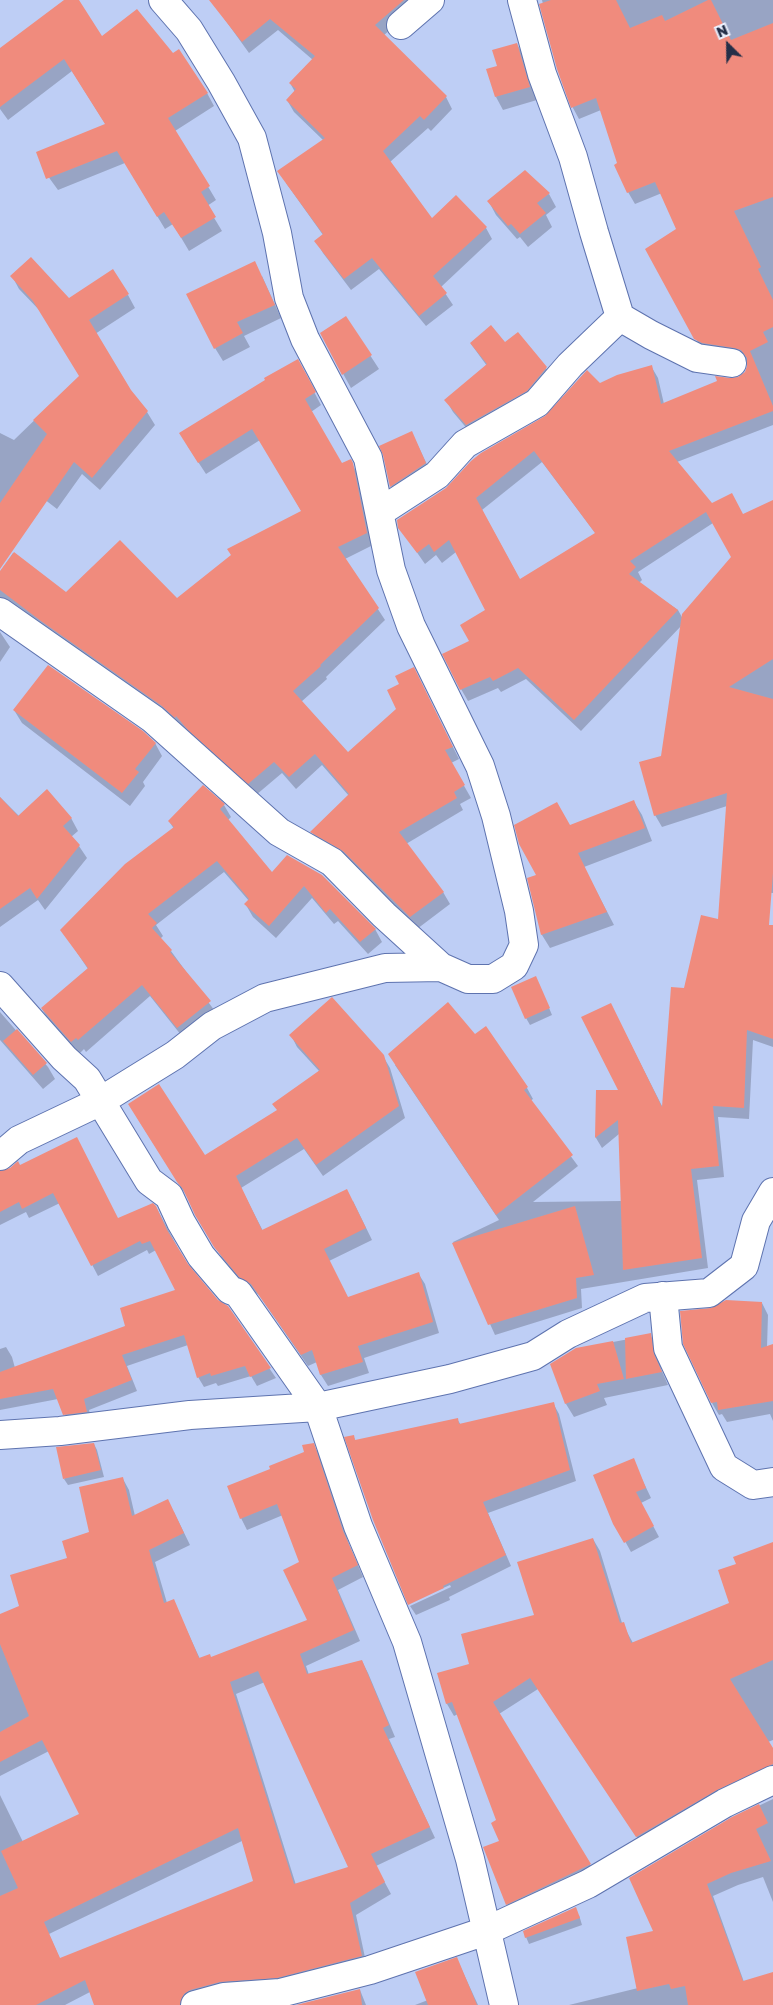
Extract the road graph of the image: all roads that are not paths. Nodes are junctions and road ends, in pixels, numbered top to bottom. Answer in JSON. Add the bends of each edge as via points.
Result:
{"nodes":[{"id":1,"x":163,"y":0,"type":"edge"},
{"id":2,"x":430,"y":0,"type":"edge"},
{"id":3,"x":522,"y":0,"type":"edge"},
{"id":4,"x":401,"y":24,"type":"dead end"},
{"id":5,"x":620,"y":316,"type":"junction"},
{"id":6,"x":732,"y":363,"type":"dead end"},
{"id":7,"x":380,"y":512,"type":"junction"},
{"id":8,"x":0,"y":612,"type":"edge"},
{"id":9,"x":441,"y":967,"type":"junction"},
{"id":10,"x":0,"y":986,"type":"edge"},
{"id":11,"x":99,"y":1102,"type":"junction"},
{"id":12,"x":0,"y":1156,"type":"edge"},
{"id":13,"x":773,"y":1192,"type":"edge"},
{"id":14,"x":663,"y":1296,"type":"junction"},
{"id":15,"x":318,"y":1407,"type":"junction"},
{"id":16,"x":0,"y":1435,"type":"edge"},
{"id":17,"x":773,"y":1482,"type":"edge"},
{"id":18,"x":773,"y":1780,"type":"edge"},
{"id":19,"x":486,"y":1931,"type":"junction"},
{"id":20,"x":195,"y":2005,"type":"edge"},
{"id":21,"x":504,"y":2005,"type":"edge"}],
"edges":[{"from":1,"to":7,"type":"street","via":[[189,30],[252,138],[277,233],[289,298],[305,340],[368,458]]},
{"from":2,"to":4,"type":"street"},
{"from":3,"to":5,"type":"street","via":[[542,74],[573,157]]},
{"from":5,"to":6,"type":"street","via":[[697,358]]},
{"from":5,"to":7,"type":"street","via":[[570,364],[537,403],[465,444],[437,475]]},
{"from":7,"to":9,"type":"street","via":[[391,570],[411,626],[480,766],[496,816],[524,945],[514,966],[493,979],[468,979]]},
{"from":8,"to":9,"type":"street","via":[[153,719],[279,832],[332,862]]},
{"from":9,"to":11,"type":"street","via":[[384,968],[266,998],[212,1026],[175,1055]]},
{"from":10,"to":11,"type":"street","via":[[86,1079]]},
{"from":11,"to":12,"type":"street","via":[[19,1140]]},
{"from":11,"to":15,"type":"street","via":[[149,1181],[169,1196],[201,1256],[230,1290],[238,1294]]},
{"from":13,"to":14,"type":"street","via":[[756,1221],[744,1266],[708,1293]]},
{"from":14,"to":15,"type":"street","via":[[646,1298],[568,1334],[533,1356],[450,1379]]},
{"from":14,"to":17,"type":"street","via":[[668,1348],[724,1467],[753,1485]]},
{"from":15,"to":16,"type":"street","via":[[190,1415]]},
{"from":15,"to":19,"type":"street","via":[[358,1526],[407,1642],[470,1859]]},
{"from":18,"to":19,"type":"street","via":[[725,1803],[588,1884]]},
{"from":19,"to":20,"type":"street","via":[[370,1970],[280,1993],[224,1997]]},
{"from":19,"to":21,"type":"street"}]}
